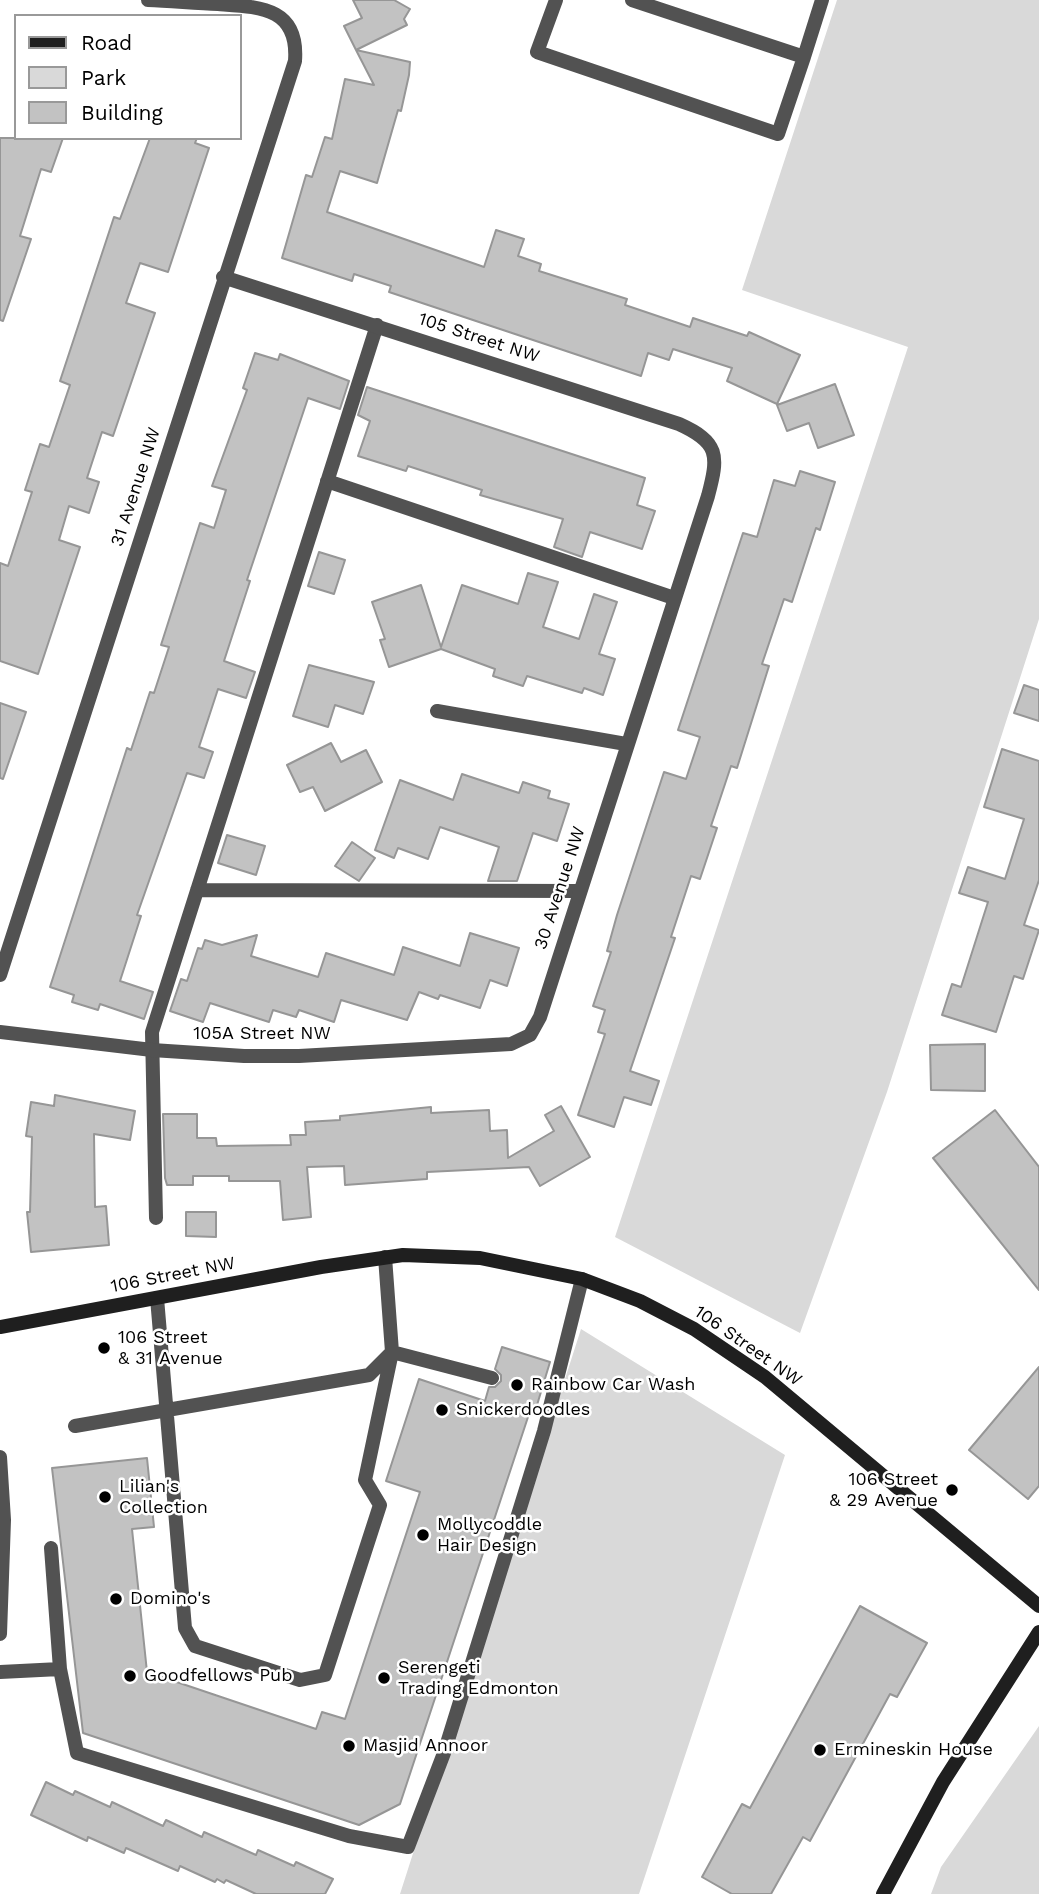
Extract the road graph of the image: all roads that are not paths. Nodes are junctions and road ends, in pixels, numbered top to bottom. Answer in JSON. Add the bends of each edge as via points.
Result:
{"nodes":[{"id":1,"x":148,"y":0,"type":"edge"},
{"id":2,"x":556,"y":0,"type":"edge"},
{"id":3,"x":632,"y":0,"type":"edge"},
{"id":4,"x":822,"y":0,"type":"edge"},
{"id":5,"x":804,"y":57,"type":"junction"},
{"id":6,"x":223,"y":277,"type":"junction"},
{"id":7,"x":377,"y":325,"type":"junction"},
{"id":8,"x":714,"y":449,"type":"joint"},
{"id":9,"x":327,"y":481,"type":"junction"},
{"id":10,"x":674,"y":597,"type":"junction"},
{"id":11,"x":437,"y":711,"type":"dead end"},
{"id":12,"x":626,"y":744,"type":"junction"},
{"id":13,"x":197,"y":890,"type":"junction"},
{"id":14,"x":579,"y":891,"type":"junction"},
{"id":15,"x":0,"y":975,"type":"edge"},
{"id":16,"x":0,"y":1032,"type":"edge"},
{"id":17,"x":524,"y":1039,"type":"joint"},
{"id":18,"x":152,"y":1050,"type":"junction"},
{"id":19,"x":156,"y":1218,"type":"dead end"},
{"id":20,"x":385,"y":1257,"type":"junction"},
{"id":21,"x":582,"y":1279,"type":"junction"},
{"id":22,"x":157,"y":1298,"type":"junction"},
{"id":23,"x":0,"y":1327,"type":"edge"},
{"id":24,"x":392,"y":1352,"type":"junction"},
{"id":25,"x":492,"y":1378,"type":"dead end"},
{"id":26,"x":166,"y":1409,"type":"junction"},
{"id":27,"x":75,"y":1426,"type":"dead end"},
{"id":28,"x":0,"y":1457,"type":"edge"},
{"id":29,"x":51,"y":1548,"type":"dead end"},
{"id":30,"x":1039,"y":1606,"type":"edge"},
{"id":31,"x":1039,"y":1632,"type":"edge"},
{"id":32,"x":0,"y":1634,"type":"edge"},
{"id":33,"x":60,"y":1669,"type":"junction"},
{"id":34,"x":0,"y":1672,"type":"edge"},
{"id":35,"x":883,"y":1894,"type":"edge"}],
"edges":[{"from":1,"to":6,"type":"street","name":"31 Avenue NW","via":[[255,7],[278,16],[293,36],[295,61]]},
{"from":2,"to":5,"type":"street","via":[[537,52],[778,134]]},
{"from":3,"to":5,"type":"street"},
{"from":4,"to":5,"type":"street"},
{"from":6,"to":7,"type":"street","name":"105 Street NW"},
{"from":6,"to":15,"type":"street","name":"31 Avenue NW"},
{"from":7,"to":8,"type":"street","name":"105 Street NW","via":[[679,424]]},
{"from":7,"to":9,"type":"street"},
{"from":8,"to":10,"type":"street","name":"30 Avenue NW","via":[[713,480]]},
{"from":9,"to":10,"type":"street"},
{"from":9,"to":13,"type":"street"},
{"from":10,"to":12,"type":"street","name":"30 Avenue NW"},
{"from":11,"to":12,"type":"street"},
{"from":12,"to":14,"type":"street","name":"30 Avenue NW"},
{"from":13,"to":14,"type":"street"},
{"from":13,"to":18,"type":"street","via":[[152,1032]]},
{"from":14,"to":17,"type":"street","name":"30 Avenue NW","via":[[540,1017]]},
{"from":16,"to":18,"type":"street","name":"105A Street NW"},
{"from":17,"to":18,"type":"street","name":"105A Street NW","via":[[495,1045],[299,1056]]},
{"from":18,"to":19,"type":"street"},
{"from":20,"to":21,"type":"street","name":"106 Street NW","via":[[480,1258]]},
{"from":20,"to":22,"type":"street","name":"106 Street NW"},
{"from":20,"to":24,"type":"street"},
{"from":21,"to":30,"type":"street","name":"106 Street NW","via":[[640,1301],[694,1329],[757,1372]]},
{"from":21,"to":33,"type":"street","via":[[547,1394],[544,1431],[444,1753],[408,1847],[349,1836],[77,1753]]},
{"from":22,"to":23,"type":"street","name":"106 Street NW"},
{"from":22,"to":26,"type":"street"},
{"from":24,"to":25,"type":"street"},
{"from":24,"to":26,"type":"street","via":[[369,1375]]},
{"from":24,"to":26,"type":"street","via":[[365,1480],[380,1506],[325,1675],[300,1680],[195,1646],[185,1628]]},
{"from":26,"to":27,"type":"street"},
{"from":28,"to":32,"type":"street","via":[[4,1520]]},
{"from":29,"to":33,"type":"street"},
{"from":31,"to":35,"type":"street","via":[[943,1782]]},
{"from":33,"to":34,"type":"street"}]}
